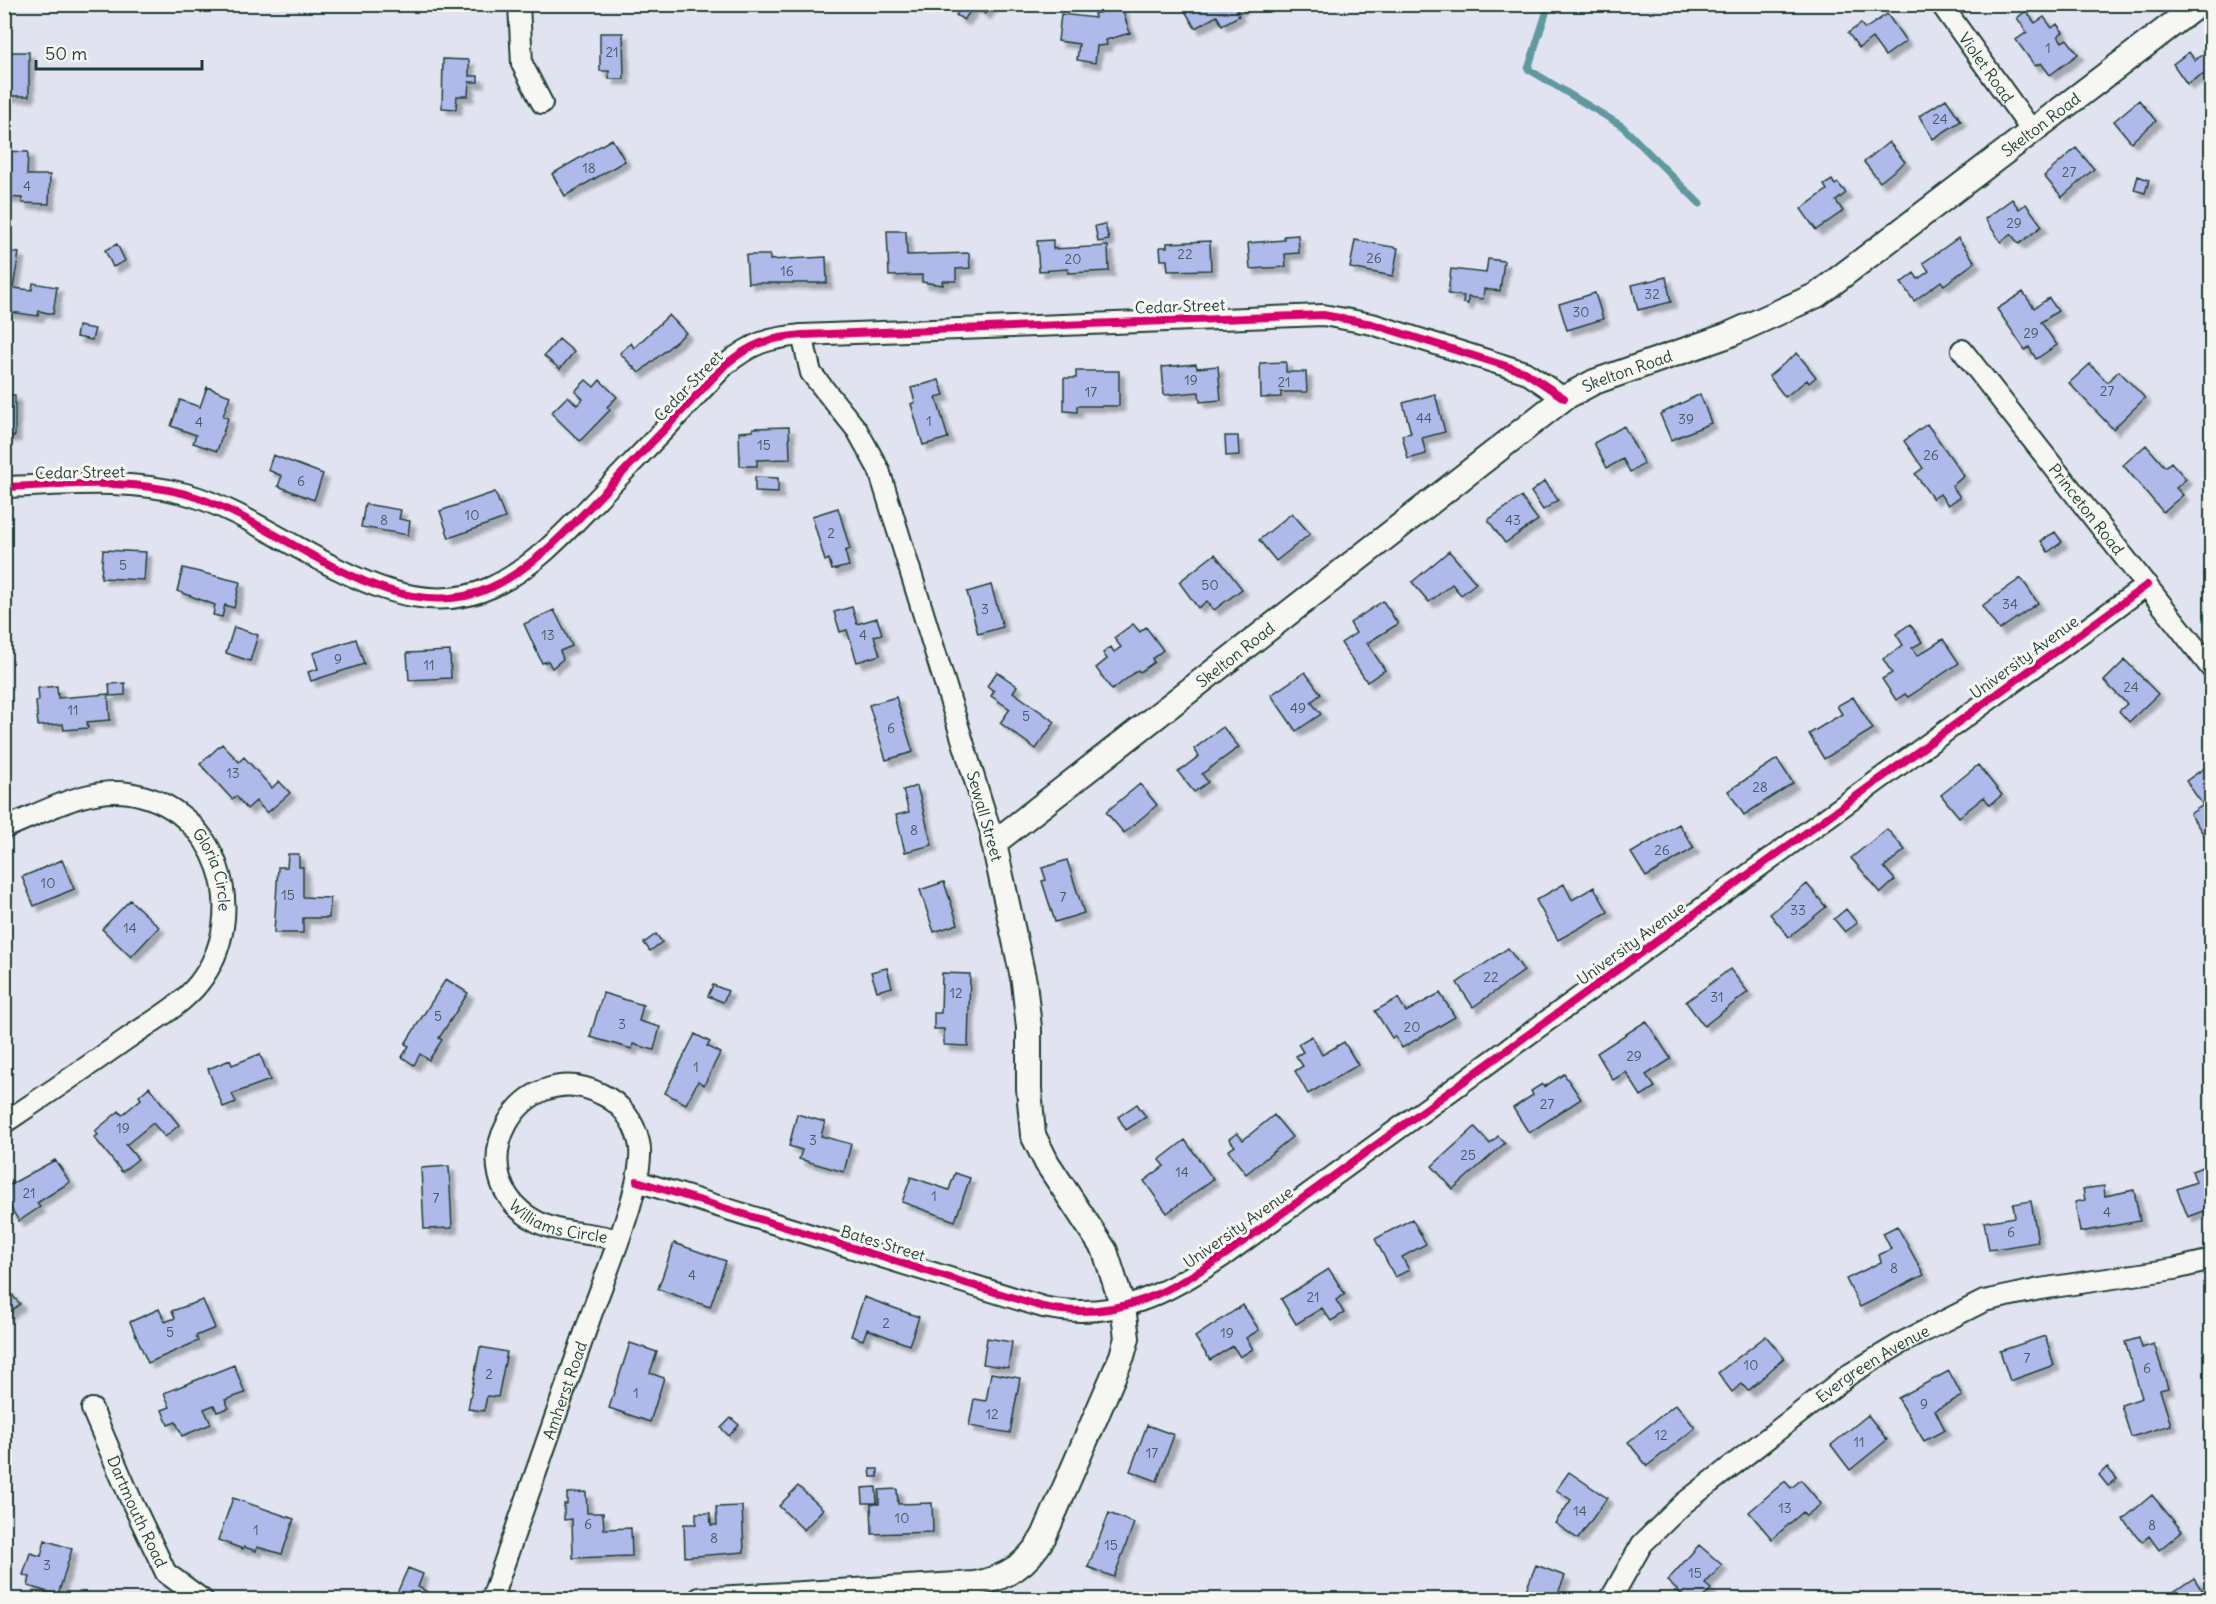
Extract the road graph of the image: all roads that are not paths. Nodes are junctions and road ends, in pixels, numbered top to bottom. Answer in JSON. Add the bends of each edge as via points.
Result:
{"nodes":[{"id":1,"x":519,"y":4,"type":"edge"},
{"id":2,"x":1941,"y":4,"type":"edge"},
{"id":3,"x":2199,"y":4,"type":"edge"},
{"id":4,"x":542,"y":103,"type":"dead end"},
{"id":5,"x":2032,"y":131,"type":"junction"},
{"id":6,"x":802,"y":335,"type":"junction"},
{"id":7,"x":1962,"y":350,"type":"dead end"},
{"id":8,"x":1564,"y":398,"type":"junction"},
{"id":9,"x":4,"y":487,"type":"edge"},
{"id":10,"x":2146,"y":585,"type":"junction"},
{"id":11,"x":2211,"y":669,"type":"edge"},
{"id":12,"x":4,"y":828,"type":"edge"},
{"id":13,"x":994,"y":841,"type":"junction"},
{"id":14,"x":4,"y":1123,"type":"edge"},
{"id":15,"x":638,"y":1181,"type":"junction"},
{"id":16,"x":617,"y":1240,"type":"junction"},
{"id":17,"x":2211,"y":1260,"type":"edge"},
{"id":18,"x":1123,"y":1307,"type":"junction"},
{"id":19,"x":92,"y":1409,"type":"dead end"},
{"id":20,"x":203,"y":1599,"type":"edge"},
{"id":21,"x":494,"y":1599,"type":"edge"},
{"id":22,"x":700,"y":1599,"type":"edge"},
{"id":23,"x":1610,"y":1599,"type":"edge"}],
"edges":[{"from":1,"to":4,"type":"street","via":[[522,64]]},
{"from":2,"to":5,"type":"street","name":"Violet Road"},
{"from":3,"to":5,"type":"street","name":"Skelton Road"},
{"from":5,"to":8,"type":"street","name":"Skelton Road","via":[[1817,295],[1726,336],[1594,382]]},
{"from":6,"to":8,"type":"street","name":"Cedar Street","via":[[1323,315],[1372,324],[1519,369]]},
{"from":6,"to":9,"type":"street","name":"Cedar Street","via":[[757,343],[737,355],[533,560],[495,586],[472,595],[429,600],[378,585],[232,511],[185,494],[136,485]]},
{"from":6,"to":13,"type":"street","name":"Sewall Street","via":[[811,373],[857,430],[879,470]]},
{"from":7,"to":10,"type":"street","name":"Princeton Road"},
{"from":8,"to":13,"type":"street","name":"Skelton Road"},
{"from":10,"to":11,"type":"street","name":"Princeton Road"},
{"from":10,"to":18,"type":"street","name":"University Avenue","via":[[1226,1254],[1181,1282]]},
{"from":12,"to":14,"type":"street","name":"Gloria Circle","via":[[109,792],[153,799],[191,823],[206,841],[217,861],[226,907],[219,948],[198,984],[166,1012]]},
{"from":13,"to":18,"type":"street","name":"Sewall Street","via":[[1024,982],[1033,1135],[1047,1163],[1106,1251]]},
{"from":15,"to":16,"type":"street","name":"Amherst Road"},
{"from":15,"to":16,"type":"street","name":"Williams Circle","via":[[641,1158],[637,1134],[621,1108],[596,1091],[573,1086],[537,1093],[518,1108],[504,1128],[498,1169],[503,1186],[517,1207],[547,1226]]},
{"from":15,"to":18,"type":"street","name":"Bates Street","via":[[1043,1307],[1076,1313]]},
{"from":16,"to":21,"type":"street","name":"Amherst Road"},
{"from":17,"to":23,"type":"street","name":"Evergreen Avenue","via":[[1984,1301],[1903,1341],[1850,1374],[1684,1503],[1642,1544]]},
{"from":18,"to":22,"type":"street","via":[[1127,1338],[1122,1356],[1044,1536],[1030,1557],[1011,1573],[975,1584]]},
{"from":19,"to":20,"type":"street","name":"Dartmouth Road","via":[[166,1573]]}]}
